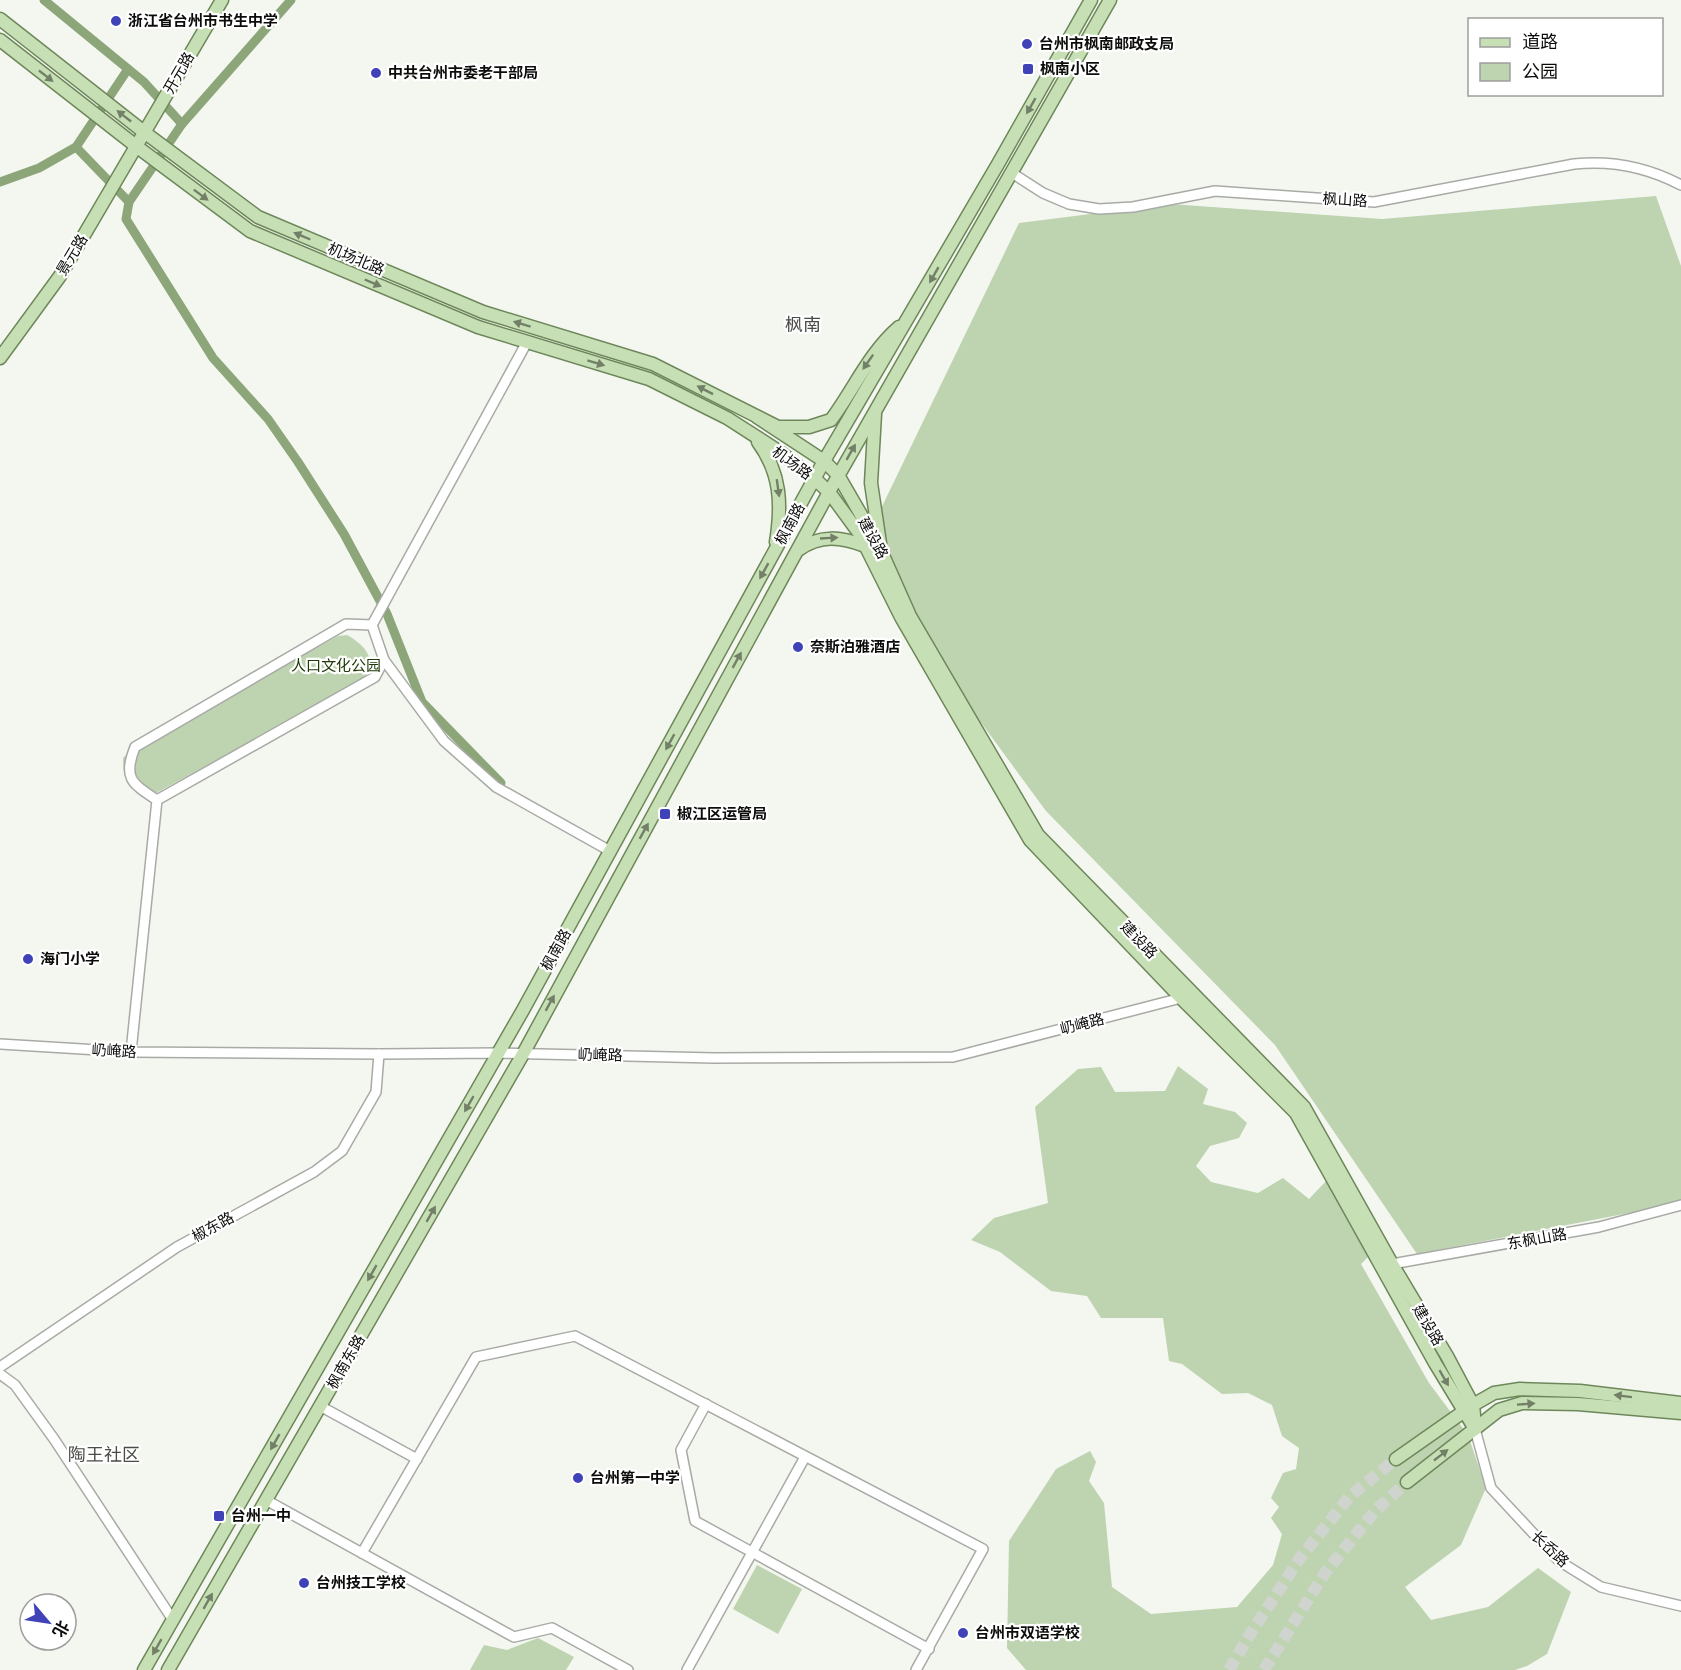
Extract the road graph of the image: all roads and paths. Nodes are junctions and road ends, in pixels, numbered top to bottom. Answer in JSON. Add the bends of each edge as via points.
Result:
{"nodes":[{"id":1,"x":222,"y":0,"type":"edge"},
{"id":2,"x":1091,"y":0,"type":"edge"},
{"id":3,"x":1110,"y":0,"type":"edge"},
{"id":4,"x":0,"y":19,"type":"edge"},
{"id":5,"x":0,"y":40,"type":"edge"},
{"id":6,"x":144,"y":132,"type":"junction"},
{"id":7,"x":136,"y":146,"type":"junction"},
{"id":8,"x":1012,"y":172,"type":"junction"},
{"id":9,"x":1681,"y":185,"type":"edge"},
{"id":10,"x":908,"y":319,"type":"junction"},
{"id":11,"x":527,"y":342,"type":"junction"},
{"id":12,"x":0,"y":358,"type":"edge"},
{"id":13,"x":876,"y":409,"type":"junction"},
{"id":14,"x":757,"y":417,"type":"junction"},
{"id":15,"x":754,"y":436,"type":"junction"},
{"id":16,"x":825,"y":461,"type":"junction"},
{"id":17,"x":838,"y":475,"type":"junction"},
{"id":18,"x":815,"y":478,"type":"junction"},
{"id":19,"x":828,"y":492,"type":"junction"},
{"id":20,"x":866,"y":546,"type":"junction"},
{"id":21,"x":775,"y":552,"type":"junction"},
{"id":22,"x":795,"y":553,"type":"junction"},
{"id":23,"x":881,"y":553,"type":"junction"},
{"id":24,"x":372,"y":625,"type":"junction"},
{"id":25,"x":384,"y":660,"type":"junction"},
{"id":26,"x":157,"y":800,"type":"junction"},
{"id":27,"x":610,"y":851,"type":"junction"},
{"id":28,"x":1187,"y":996,"type":"junction"},
{"id":29,"x":0,"y":1044,"type":"edge"},
{"id":30,"x":132,"y":1052,"type":"junction"},
{"id":31,"x":498,"y":1053,"type":"junction"},
{"id":32,"x":380,"y":1054,"type":"junction"},
{"id":33,"x":523,"y":1054,"type":"junction"},
{"id":34,"x":1681,"y":1205,"type":"edge"},
{"id":35,"x":1392,"y":1264,"type":"junction"},
{"id":36,"x":0,"y":1367,"type":"edge"},
{"id":37,"x":0,"y":1374,"type":"edge"},
{"id":38,"x":1681,"y":1403,"type":"edge"},
{"id":39,"x":706,"y":1404,"type":"junction"},
{"id":40,"x":320,"y":1406,"type":"junction"},
{"id":41,"x":1468,"y":1408,"type":"junction"},
{"id":42,"x":1681,"y":1413,"type":"edge"},
{"id":43,"x":1475,"y":1429,"type":"junction"},
{"id":44,"x":805,"y":1456,"type":"junction"},
{"id":45,"x":417,"y":1459,"type":"junction"},
{"id":46,"x":1396,"y":1459,"type":"tunnel mouth"},
{"id":47,"x":1407,"y":1482,"type":"tunnel mouth"},
{"id":48,"x":266,"y":1500,"type":"junction"},
{"id":49,"x":363,"y":1553,"type":"junction"},
{"id":50,"x":753,"y":1553,"type":"junction"},
{"id":51,"x":1681,"y":1606,"type":"edge"},
{"id":52,"x":172,"y":1620,"type":"junction"},
{"id":53,"x":929,"y":1649,"type":"junction"},
{"id":54,"x":144,"y":1670,"type":"edge"},
{"id":55,"x":168,"y":1670,"type":"edge"},
{"id":56,"x":628,"y":1670,"type":"edge"},
{"id":57,"x":687,"y":1670,"type":"edge"},
{"id":58,"x":916,"y":1670,"type":"edge"}],
"edges":[{"from":1,"to":6,"type":"main road","name":"开元路"},
{"from":2,"to":10,"type":"main road","name":"枫南路","one_way":true},
{"from":3,"to":8,"type":"main road","name":"枫南路"},
{"from":6,"to":4,"type":"main road","name":"机场北路","one_way":true},
{"from":5,"to":7,"type":"main road","name":"机场北路","one_way":true},
{"from":6,"to":7,"type":"main road","name":"开元路"},
{"from":14,"to":6,"type":"main road","name":"机场北路","one_way":true,"via":[[653,364],[483,312],[258,217]]},
{"from":7,"to":11,"type":"main road","name":"机场北路","one_way":true,"via":[[250,231],[478,327]]},
{"from":7,"to":12,"type":"main road","name":"景元路","via":[[60,276]]},
{"from":8,"to":9,"type":"street","name":"枫山路","via":[[1068,204],[1099,209],[1133,207],[1215,191],[1374,202],[1595,162],[1648,170]]},
{"from":8,"to":13,"type":"main road","name":"枫南路"},
{"from":10,"to":14,"type":"main road","one_way":true,"via":[[870,358],[831,420],[789,428]]},
{"from":10,"to":16,"type":"main road","name":"枫南路"},
{"from":11,"to":15,"type":"main road","name":"机场北路","one_way":true,"via":[[649,380]]},
{"from":11,"to":24,"type":"street"},
{"from":17,"to":13,"type":"main road","name":"枫南路","one_way":true},
{"from":13,"to":23,"type":"main road","via":[[871,483]]},
{"from":14,"to":16,"type":"main road","name":"机场路"},
{"from":15,"to":18,"type":"main road","name":"机场路"},
{"from":15,"to":21,"type":"main road","one_way":true,"via":[[771,464],[780,491]]},
{"from":16,"to":17,"type":"main road","name":"建设路"},
{"from":16,"to":18,"type":"main road","name":"枫南路"},
{"from":17,"to":19,"type":"main road","name":"枫南路"},
{"from":17,"to":23,"type":"main road","name":"建设路"},
{"from":18,"to":19,"type":"main road","name":"机场路"},
{"from":18,"to":21,"type":"main road","name":"枫南路"},
{"from":19,"to":20,"type":"main road","name":"建设路"},
{"from":19,"to":22,"type":"main road","name":"枫南路"},
{"from":22,"to":20,"type":"main road","one_way":true,"via":[[828,537]]},
{"from":20,"to":28,"type":"main road","name":"建设路","via":[[901,617],[1030,840]]},
{"from":21,"to":27,"type":"main road","name":"枫南路","one_way":true},
{"from":33,"to":22,"type":"main road","name":"枫南路","one_way":true},
{"from":23,"to":28,"type":"main road","name":"建设路","via":[[910,616],[1038,835]]},
{"from":24,"to":25,"type":"street"},
{"from":24,"to":26,"type":"street","via":[[346,624],[135,747],[129,764],[130,777]]},
{"from":25,"to":26,"type":"street","via":[[375,677]]},
{"from":25,"to":27,"type":"street","via":[[444,741],[496,787]]},
{"from":26,"to":30,"type":"street"},
{"from":27,"to":31,"type":"main road","name":"枫南路"},
{"from":28,"to":33,"type":"street","name":"屷崦路","via":[[953,1057]]},
{"from":28,"to":35,"type":"main road","name":"建设路","via":[[1304,1107]]},
{"from":28,"to":41,"type":"main road","name":"建设路","one_way":true,"via":[[1296,1113]]},
{"from":29,"to":30,"type":"street","name":"屷崦路"},
{"from":30,"to":32,"type":"street","name":"屷崦路"},
{"from":31,"to":32,"type":"street","name":"屷崦路"},
{"from":31,"to":33,"type":"street","name":"屷崦路"},
{"from":31,"to":52,"type":"main road","name":"枫南路","one_way":true},
{"from":32,"to":36,"type":"street","name":"椒东路","via":[[376,1092],[342,1151],[315,1172],[177,1246]]},
{"from":40,"to":33,"type":"main road","name":"枫南东路","one_way":true},
{"from":34,"to":35,"type":"street","name":"东枫山路","via":[[1599,1227]]},
{"from":35,"to":41,"type":"main road","name":"建设路","via":[[1447,1356]]},
{"from":37,"to":52,"type":"street","via":[[15,1385],[54,1439]]},
{"from":38,"to":41,"type":"main road","one_way":true,"via":[[1580,1391],[1520,1389],[1494,1393]]},
{"from":39,"to":44,"type":"street"},
{"from":39,"to":45,"type":"street","via":[[575,1336],[476,1357]]},
{"from":39,"to":50,"type":"street","via":[[681,1450],[695,1521]]},
{"from":40,"to":45,"type":"street"},
{"from":40,"to":48,"type":"main road","name":"枫南东路"},
{"from":41,"to":43,"type":"main road","name":"建设路"},
{"from":41,"to":46,"type":"main road"},
{"from":43,"to":42,"type":"main road","one_way":true,"via":[[1499,1410],[1522,1403]]},
{"from":47,"to":43,"type":"main road","one_way":true},
{"from":43,"to":51,"type":"street","name":"长岙路","via":[[1491,1488],[1559,1561],[1601,1587]]},
{"from":44,"to":50,"type":"street"},
{"from":44,"to":53,"type":"street","via":[[983,1549]]},
{"from":45,"to":49,"type":"street"},
{"from":48,"to":49,"type":"street"},
{"from":55,"to":48,"type":"main road","name":"枫南东路","one_way":true},
{"from":49,"to":56,"type":"street","via":[[514,1637],[552,1628]]},
{"from":50,"to":53,"type":"street"},
{"from":50,"to":57,"type":"street"},
{"from":52,"to":54,"type":"main road","name":"枫南路","one_way":true},
{"from":53,"to":58,"type":"street"}]}
